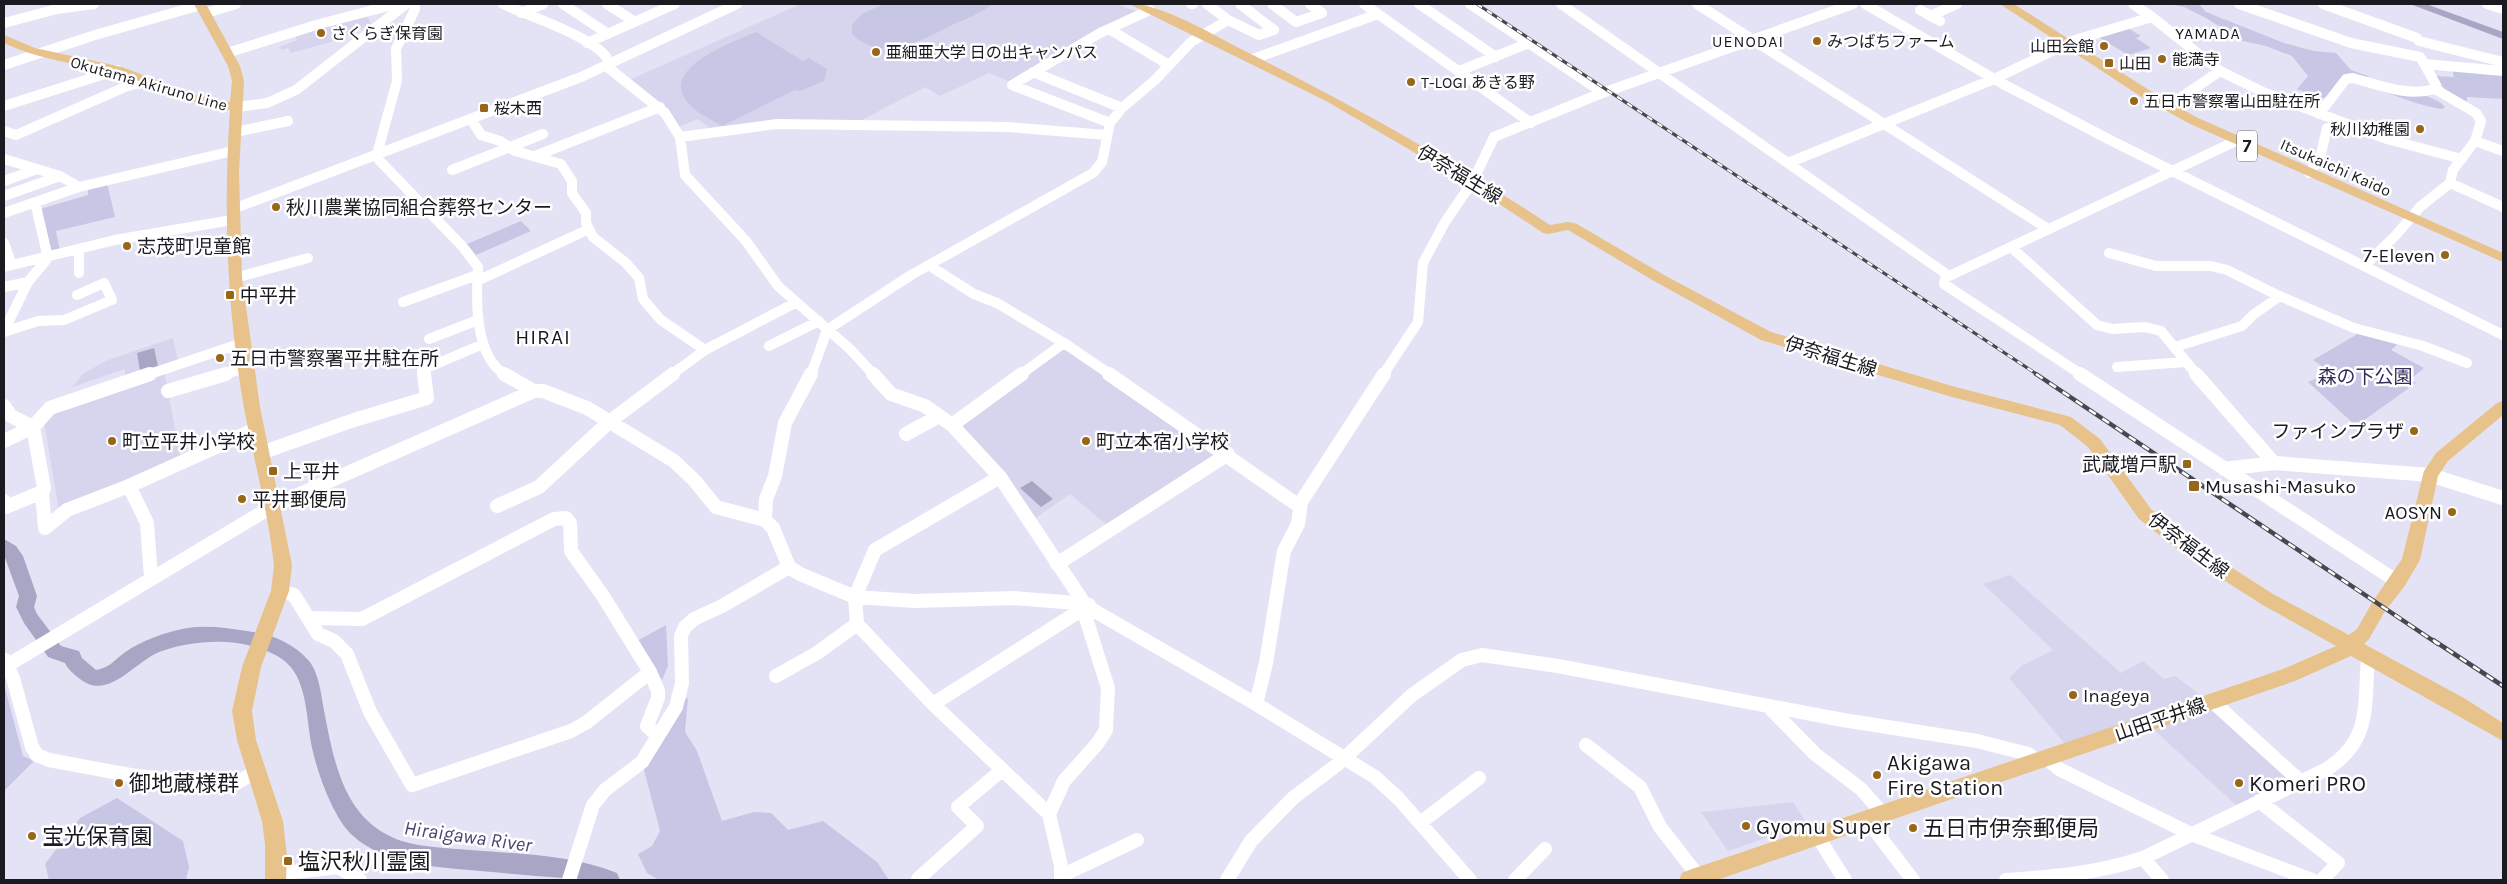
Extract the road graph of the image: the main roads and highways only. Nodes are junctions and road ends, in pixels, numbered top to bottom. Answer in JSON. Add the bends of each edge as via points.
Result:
{"nodes":[{"id":1,"x":1135,"y":4,"type":"edge"},
{"id":2,"x":2006,"y":4,"type":"edge"},
{"id":3,"x":202,"y":7,"type":"edge"},
{"id":4,"x":4,"y":39,"type":"edge"},
{"id":5,"x":237,"y":107,"type":"junction"},
{"id":6,"x":2503,"y":258,"type":"edge"},
{"id":7,"x":2503,"y":407,"type":"edge"},
{"id":8,"x":2351,"y":647,"type":"junction"},
{"id":9,"x":2503,"y":733,"type":"edge"},
{"id":10,"x":276,"y":877,"type":"edge"},
{"id":11,"x":1694,"y":878,"type":"edge"}],
"edges":[{"from":1,"to":8,"type":"main road","name":"伊奈福生線","via":[[1203,34],[1330,98],[1473,181],[1548,230],[1568,226],[1766,336],[2065,421],[2090,440],[2129,495],[2167,533],[2223,572]]},
{"from":2,"to":6,"type":"main road","name":"Itsukaichi Kaido","number":"7","via":[[2072,43],[2167,107]]},
{"from":3,"to":5,"type":"main road","name":"Okutama Akiruno Line","via":[[238,80]]},
{"from":4,"to":5,"type":"main road","name":"Okutama Akiruno Line","via":[[41,53],[117,70],[218,105]]},
{"from":5,"to":10,"type":"main road","name":"Okutama Akiruno Line","via":[[233,215],[235,278],[256,429],[282,558],[280,592],[252,669],[242,709],[246,739],[274,826]]},
{"from":7,"to":8,"type":"main road","name":"山田平井線","via":[[2442,457],[2430,476],[2411,560]]},
{"from":8,"to":9,"type":"main road","name":"伊奈福生線","via":[[2457,704]]},
{"from":8,"to":11,"type":"main road","name":"山田平井線","via":[[2321,664]]}]}
